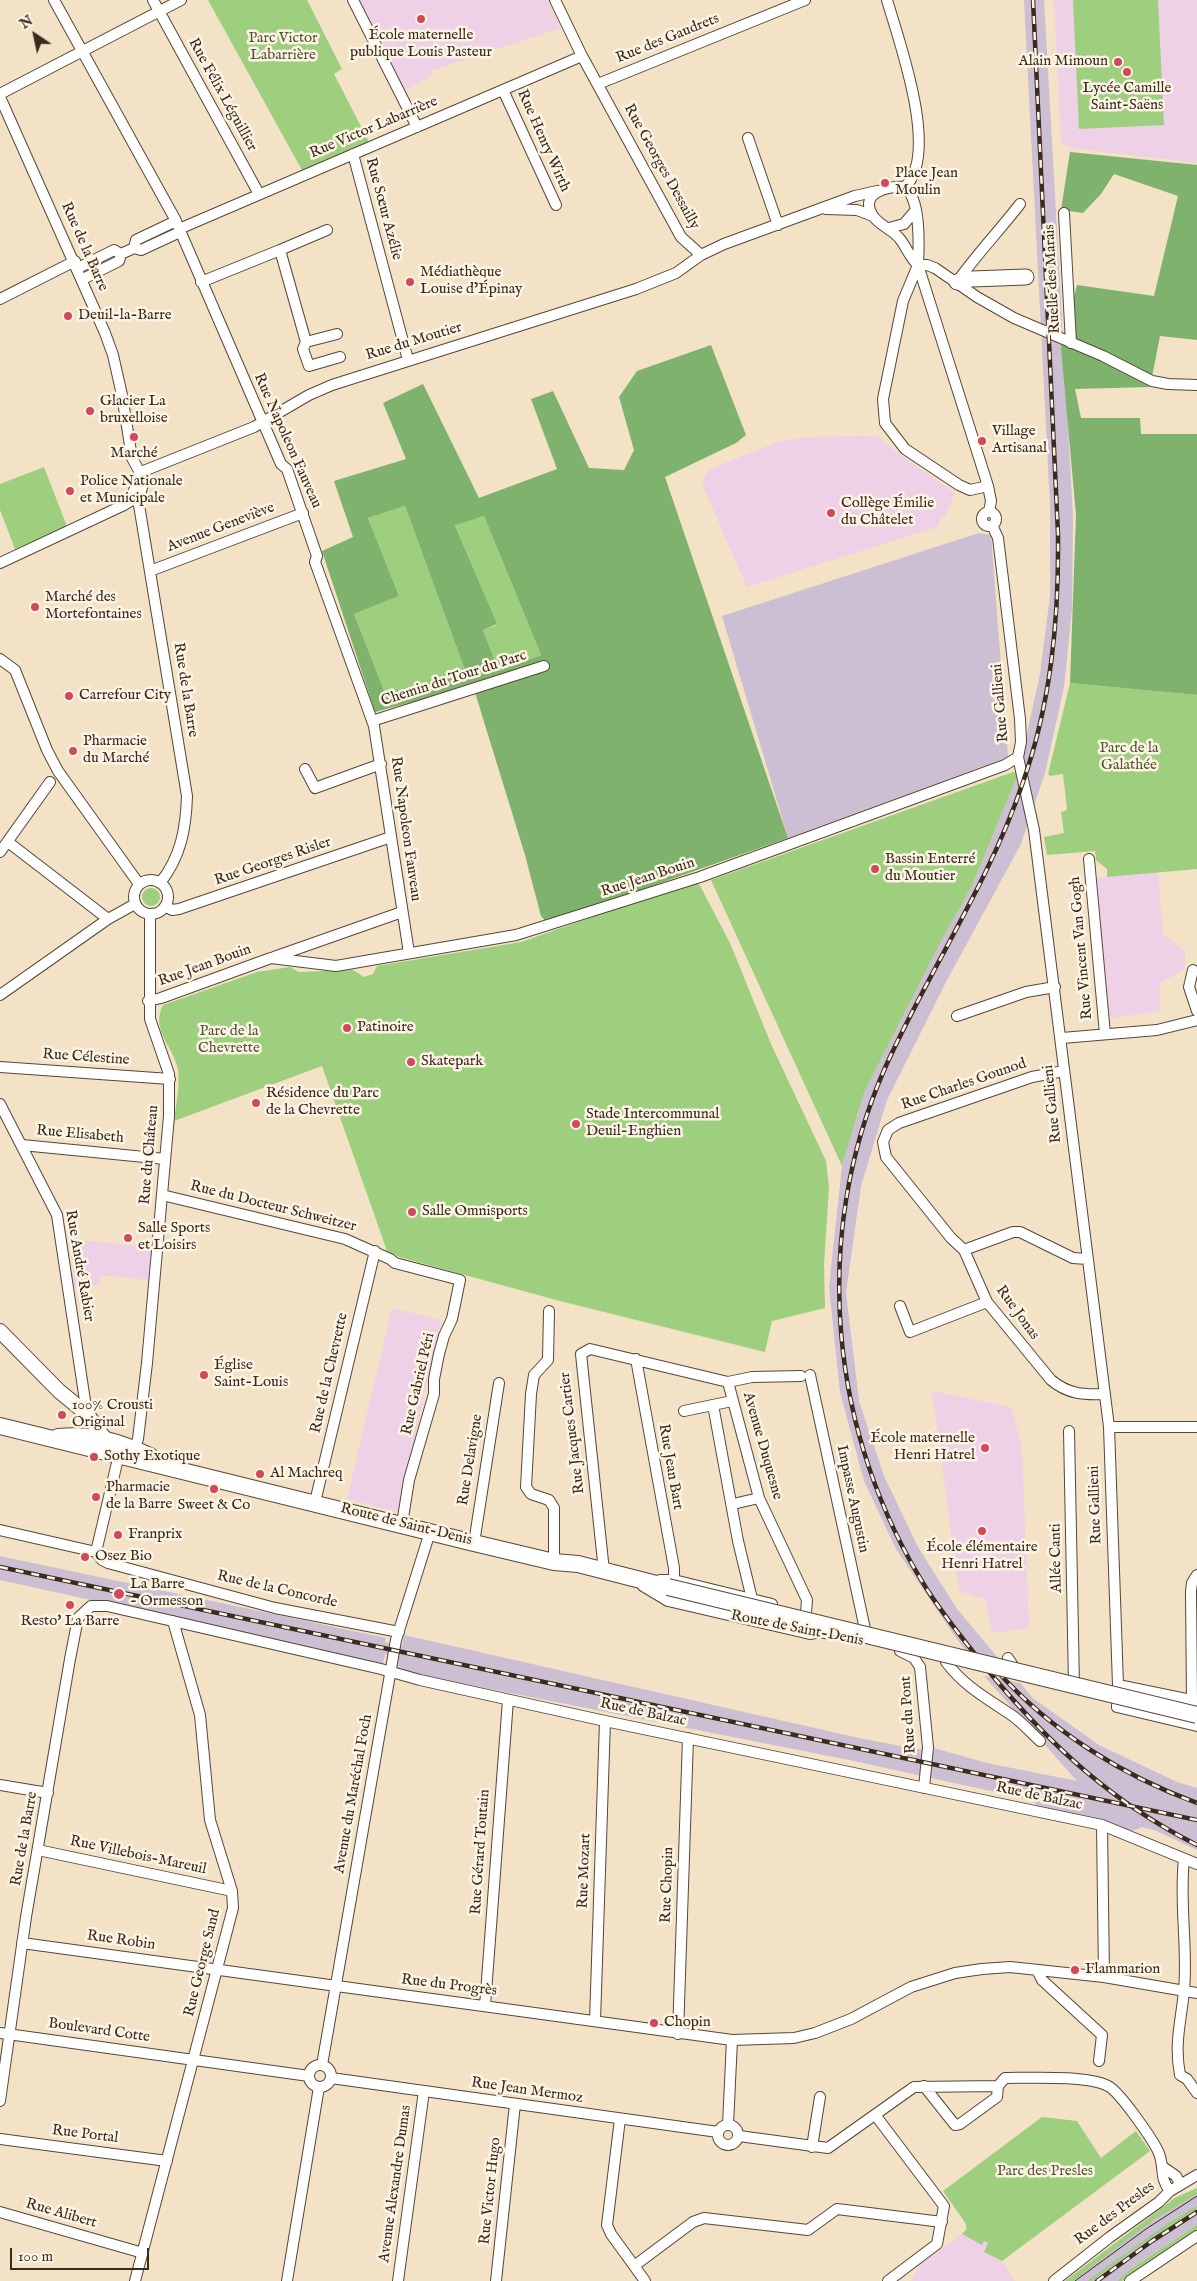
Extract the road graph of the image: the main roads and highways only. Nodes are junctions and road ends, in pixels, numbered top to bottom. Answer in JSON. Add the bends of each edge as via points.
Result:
{"nodes":[{"id":1,"x":1026,"y":277,"type":"dead end"},
{"id":2,"x":957,"y":282,"type":"road end"},
{"id":3,"x":0,"y":1426,"type":"edge"},
{"id":4,"x":85,"y":1429,"type":"junction"},
{"id":5,"x":126,"y":1452,"type":"junction"},
{"id":6,"x":578,"y":1568,"type":"junction"},
{"id":7,"x":643,"y":1583,"type":"junction"},
{"id":8,"x":1195,"y":1706,"type":"edge"}],
"edges":[{"from":1,"to":2,"type":"main road"},
{"from":3,"to":4,"type":"main road","via":[[48,1438]]},
{"from":4,"to":5,"type":"main road"},
{"from":4,"to":5,"type":"main road"},
{"from":5,"to":6,"type":"main road","name":"Route de Saint-Denis","via":[[286,1496]]},
{"from":6,"to":7,"type":"main road","name":"Route de Saint-Denis"},
{"from":6,"to":7,"type":"main road","name":"Route de Saint-Denis","via":[[604,1571]]},
{"from":7,"to":8,"type":"main road","name":"Route de Saint-Denis","bridge":true,"via":[[671,1584]]}]}
